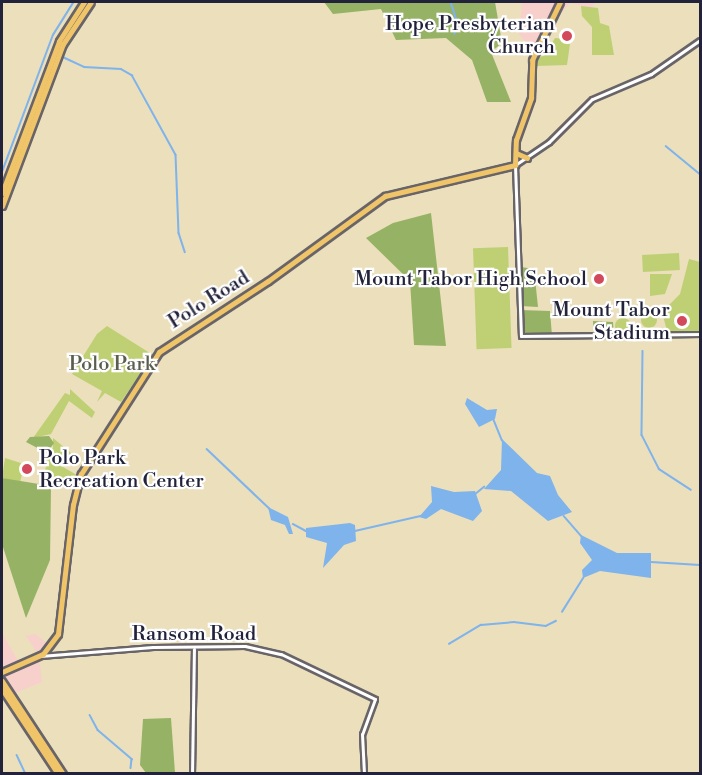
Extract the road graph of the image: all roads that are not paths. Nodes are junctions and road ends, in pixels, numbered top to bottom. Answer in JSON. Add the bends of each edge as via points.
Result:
{"nodes":[{"id":1,"x":84,"y":2,"type":"edge"},
{"id":2,"x":91,"y":2,"type":"edge"},
{"id":3,"x":559,"y":2,"type":"edge"},
{"id":4,"x":700,"y":40,"type":"edge"},
{"id":5,"x":515,"y":152,"type":"junction"},
{"id":6,"x":527,"y":158,"type":"junction"},
{"id":7,"x":515,"y":165,"type":"junction"},
{"id":8,"x":2,"y":193,"type":"edge"},
{"id":9,"x":2,"y":206,"type":"edge"},
{"id":10,"x":700,"y":334,"type":"edge"},
{"id":11,"x":194,"y":649,"type":"junction"},
{"id":12,"x":39,"y":656,"type":"junction"},
{"id":13,"x":2,"y":672,"type":"edge"},
{"id":14,"x":2,"y":681,"type":"edge"},
{"id":15,"x":2,"y":689,"type":"edge"},
{"id":16,"x":58,"y":774,"type":"edge"},
{"id":17,"x":63,"y":774,"type":"edge"},
{"id":18,"x":192,"y":774,"type":"edge"},
{"id":19,"x":364,"y":774,"type":"edge"}],
"edges":[{"from":1,"to":8,"type":"main road","via":[[59,42]]},
{"from":2,"to":9,"type":"main road","via":[[63,44]]},
{"from":3,"to":5,"type":"main road","via":[[532,60],[531,98]]},
{"from":4,"to":6,"type":"street","via":[[654,73],[592,99],[552,140]]},
{"from":5,"to":6,"type":"main road","via":[[520,158]]},
{"from":5,"to":7,"type":"main road"},
{"from":6,"to":7,"type":"street"},
{"from":7,"to":10,"type":"street","via":[[521,336]]},
{"from":7,"to":12,"type":"main road","name":"Polo Road","via":[[385,196],[268,281],[160,350],[81,474],[73,505],[61,626],[54,643]]},
{"from":11,"to":12,"type":"street","name":"Ransom Road","via":[[153,647]]},
{"from":11,"to":18,"type":"street"},
{"from":11,"to":19,"type":"street","name":"Ransom Road","via":[[245,646],[270,651],[375,699],[362,734]]},
{"from":12,"to":13,"type":"main road","name":"Polo Road"},
{"from":14,"to":17,"type":"main road"},
{"from":15,"to":16,"type":"main road"}]}
